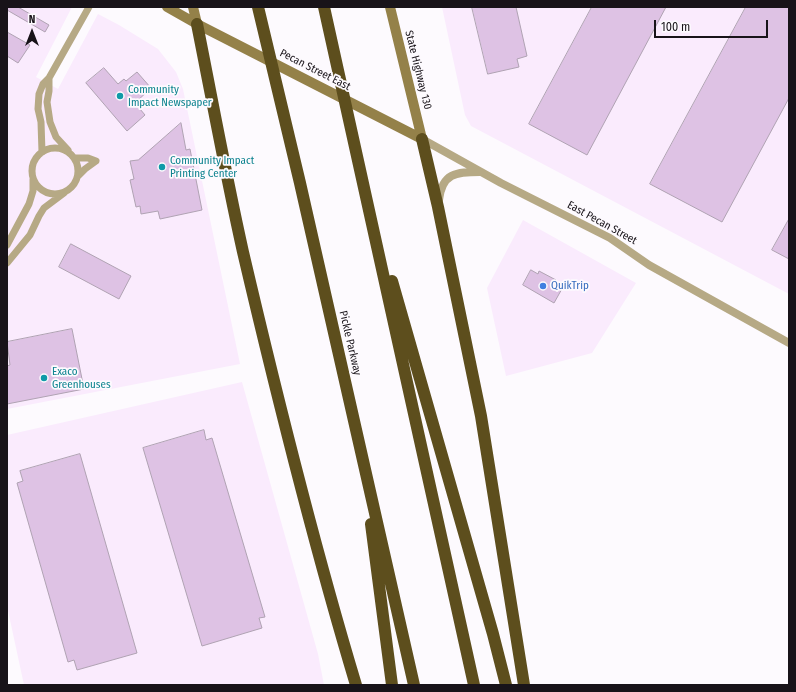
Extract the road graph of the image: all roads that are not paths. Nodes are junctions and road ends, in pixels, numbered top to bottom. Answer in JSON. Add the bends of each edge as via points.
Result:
{"nodes":[{"id":1,"x":89,"y":7,"type":"edge"},
{"id":2,"x":167,"y":7,"type":"edge"},
{"id":3,"x":193,"y":7,"type":"edge"},
{"id":4,"x":258,"y":7,"type":"edge"},
{"id":5,"x":324,"y":7,"type":"edge"},
{"id":6,"x":390,"y":7,"type":"edge"},
{"id":7,"x":197,"y":24,"type":"junction"},
{"id":8,"x":49,"y":78,"type":"junction"},
{"id":9,"x":422,"y":139,"type":"junction"},
{"id":10,"x":42,"y":152,"type":"junction"},
{"id":11,"x":73,"y":155,"type":"junction"},
{"id":12,"x":358,"y":162,"type":"junction"},
{"id":13,"x":482,"y":172,"type":"junction"},
{"id":14,"x":78,"y":176,"type":"junction"},
{"id":15,"x":33,"y":178,"type":"junction"},
{"id":16,"x":64,"y":192,"type":"junction"},
{"id":17,"x":438,"y":207,"type":"junction"},
{"id":18,"x":7,"y":245,"type":"edge"},
{"id":19,"x":7,"y":263,"type":"edge"},
{"id":20,"x":789,"y":343,"type":"edge"},
{"id":21,"x":360,"y":447,"type":"junction"},
{"id":22,"x":356,"y":685,"type":"edge"},
{"id":23,"x":392,"y":685,"type":"edge"},
{"id":24,"x":414,"y":685,"type":"edge"},
{"id":25,"x":474,"y":685,"type":"edge"},
{"id":26,"x":506,"y":685,"type":"edge"},
{"id":27,"x":524,"y":685,"type":"edge"}],
"edges":[{"from":1,"to":8,"type":"street"},
{"from":2,"to":7,"type":"main road"},
{"from":3,"to":7,"type":"main road"},
{"from":4,"to":21,"type":"highway","name":"Pickle Parkway"},
{"from":5,"to":12,"type":"highway"},
{"from":6,"to":9,"type":"main road","name":"State Highway 130"},
{"from":7,"to":9,"type":"main road","name":"Pecan Street East"},
{"from":7,"to":22,"type":"highway","via":[[245,258],[288,436],[335,616]]},
{"from":8,"to":10,"type":"street","via":[[38,94]]},
{"from":8,"to":11,"type":"street","via":[[47,102],[50,122],[56,137]]},
{"from":9,"to":13,"type":"street","name":"East Pecan Street"},
{"from":9,"to":17,"type":"highway"},
{"from":10,"to":11,"type":"street","via":[[52,147],[63,149]]},
{"from":10,"to":15,"type":"street","via":[[32,167]]},
{"from":11,"to":14,"type":"street","via":[[78,166]]},
{"from":11,"to":14,"type":"street","via":[[96,161]]},
{"from":12,"to":25,"type":"highway"},
{"from":12,"to":26,"type":"highway"},
{"from":13,"to":17,"type":"street","via":[[452,174],[440,189]]},
{"from":13,"to":20,"type":"street","name":"East Pecan Street","via":[[610,238],[649,265]]},
{"from":14,"to":16,"type":"street","via":[[71,188]]},
{"from":15,"to":16,"type":"street","via":[[44,191],[52,194]]},
{"from":15,"to":18,"type":"street","via":[[29,204]]},
{"from":16,"to":19,"type":"street","via":[[44,208],[30,236]]},
{"from":17,"to":27,"type":"highway","via":[[481,416]]},
{"from":21,"to":23,"type":"highway"},
{"from":21,"to":24,"type":"highway","name":"Pickle Parkway"}]}
